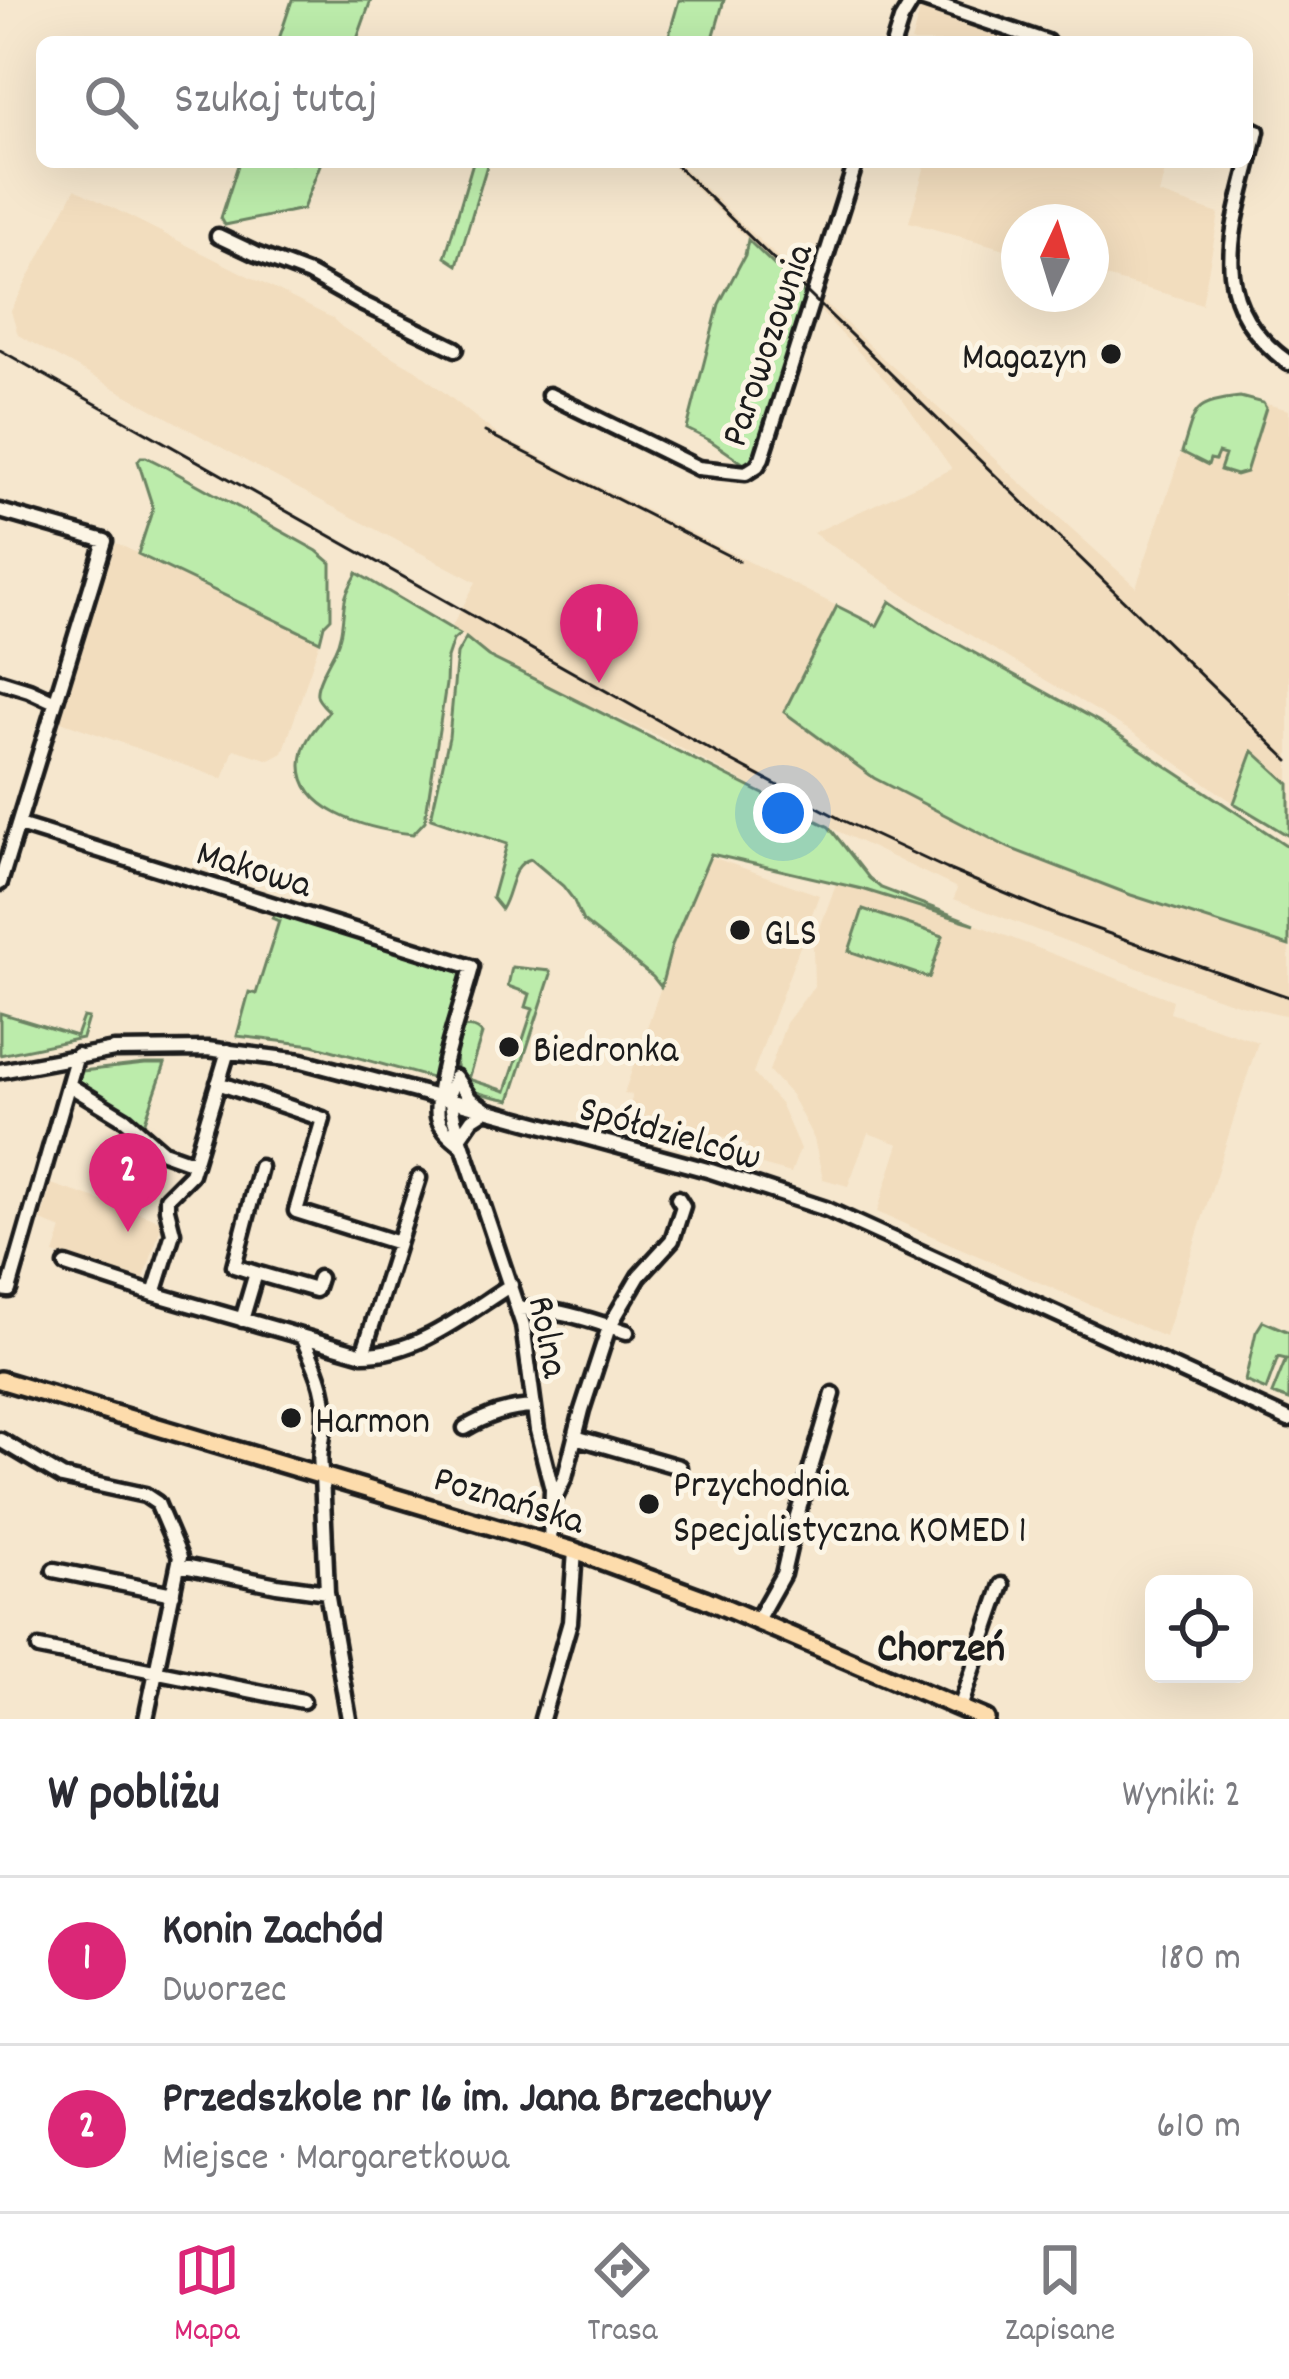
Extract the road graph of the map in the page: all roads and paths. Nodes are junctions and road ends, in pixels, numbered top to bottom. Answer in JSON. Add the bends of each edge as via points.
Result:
{"nodes":[{"id":1,"x":913,"y":0,"type":"edge"},
{"id":2,"x":924,"y":0,"type":"edge"},
{"id":3,"x":896,"y":36,"type":"edge"},
{"id":4,"x":1029,"y":36,"type":"edge"},
{"id":5,"x":854,"y":168,"type":"edge"},
{"id":6,"x":1245,"y":168,"type":"edge"},
{"id":7,"x":218,"y":236,"type":"dead end"},
{"id":8,"x":456,"y":350,"type":"dead end"},
{"id":9,"x":1289,"y":363,"type":"edge"},
{"id":10,"x":549,"y":395,"type":"dead end"},
{"id":11,"x":0,"y":511,"type":"edge"},
{"id":12,"x":0,"y":681,"type":"edge"},
{"id":13,"x":55,"y":702,"type":"junction"},
{"id":14,"x":19,"y":824,"type":"junction"},
{"id":15,"x":0,"y":883,"type":"edge"},
{"id":16,"x":228,"y":1051,"type":"junction"},
{"id":17,"x":77,"y":1055,"type":"junction"},
{"id":18,"x":0,"y":1071,"type":"edge"},
{"id":19,"x":448,"y":1076,"type":"junction"},
{"id":20,"x":218,"y":1084,"type":"junction"},
{"id":21,"x":69,"y":1085,"type":"junction"},
{"id":22,"x":423,"y":1093,"type":"junction"},
{"id":23,"x":444,"y":1099,"type":"junction"},
{"id":24,"x":486,"y":1110,"type":"junction"},
{"id":25,"x":462,"y":1141,"type":"junction"},
{"id":26,"x":194,"y":1163,"type":"junction"},
{"id":27,"x":260,"y":1166,"type":"dead end"},
{"id":28,"x":419,"y":1178,"type":"dead end"},
{"id":29,"x":678,"y":1198,"type":"dead end"},
{"id":30,"x":398,"y":1243,"type":"junction"},
{"id":31,"x":66,"y":1265,"type":"dead end"},
{"id":32,"x":256,"y":1273,"type":"junction"},
{"id":33,"x":319,"y":1278,"type":"dead end"},
{"id":34,"x":511,"y":1285,"type":"junction"},
{"id":35,"x":0,"y":1289,"type":"edge"},
{"id":36,"x":154,"y":1294,"type":"junction"},
{"id":37,"x":519,"y":1309,"type":"junction"},
{"id":38,"x":242,"y":1320,"type":"junction"},
{"id":39,"x":609,"y":1327,"type":"junction"},
{"id":40,"x":627,"y":1332,"type":"dead end"},
{"id":41,"x":302,"y":1337,"type":"junction"},
{"id":42,"x":363,"y":1354,"type":"junction"},
{"id":43,"x":0,"y":1380,"type":"edge"},
{"id":44,"x":833,"y":1394,"type":"dead end"},
{"id":45,"x":534,"y":1407,"type":"junction"},
{"id":46,"x":1289,"y":1420,"type":"edge"},
{"id":47,"x":465,"y":1428,"type":"dead end"},
{"id":48,"x":575,"y":1437,"type":"junction"},
{"id":49,"x":0,"y":1440,"type":"edge"},
{"id":50,"x":679,"y":1466,"type":"dead end"},
{"id":51,"x":322,"y":1475,"type":"junction"},
{"id":52,"x":554,"y":1501,"type":"junction"},
{"id":53,"x":550,"y":1543,"type":"junction"},
{"id":54,"x":575,"y":1551,"type":"junction"},
{"id":55,"x":179,"y":1565,"type":"junction"},
{"id":56,"x":54,"y":1570,"type":"dead end"},
{"id":57,"x":1002,"y":1585,"type":"dead end"},
{"id":58,"x":327,"y":1592,"type":"junction"},
{"id":59,"x":173,"y":1594,"type":"junction"},
{"id":60,"x":757,"y":1620,"type":"junction"},
{"id":61,"x":39,"y":1648,"type":"dead end"},
{"id":62,"x":156,"y":1672,"type":"junction"},
{"id":63,"x":303,"y":1701,"type":"dead end"},
{"id":64,"x":960,"y":1708,"type":"junction"},
{"id":65,"x":146,"y":1719,"type":"edge"},
{"id":66,"x":350,"y":1719,"type":"edge"},
{"id":67,"x":542,"y":1719,"type":"edge"},
{"id":68,"x":986,"y":1719,"type":"edge"}],
"edges":[{"from":1,"to":3,"type":"street"},
{"from":2,"to":4,"type":"street"},
{"from":5,"to":10,"type":"street","name":"Parowozownia","via":[[752,471],[698,468]]},
{"from":6,"to":9,"type":"street","via":[[1232,275],[1255,332]]},
{"from":7,"to":8,"type":"street"},
{"from":11,"to":13,"type":"street","via":[[105,541]]},
{"from":12,"to":13,"type":"street"},
{"from":13,"to":14,"type":"street"},
{"from":14,"to":15,"type":"street"},
{"from":14,"to":19,"type":"street","name":"Makowa","via":[[472,967]]},
{"from":16,"to":17,"type":"street","name":"Spółdzielców"},
{"from":16,"to":20,"type":"street"},
{"from":16,"to":22,"type":"street","name":"Spółdzielców"},
{"from":17,"to":18,"type":"street","name":"Spółdzielców"},
{"from":17,"to":21,"type":"street"},
{"from":19,"to":22,"type":"street"},
{"from":19,"to":23,"type":"street"},
{"from":19,"to":24,"type":"street"},
{"from":20,"to":26,"type":"street"},
{"from":20,"to":30,"type":"street","via":[[323,1119],[296,1210]]},
{"from":21,"to":26,"type":"street","via":[[158,1149]]},
{"from":21,"to":35,"type":"street","via":[[8,1292]]},
{"from":22,"to":23,"type":"street","name":"Spółdzielców"},
{"from":23,"to":24,"type":"street","name":"Spółdzielców"},
{"from":23,"to":25,"type":"street","name":"Rolna","via":[[441,1125]]},
{"from":24,"to":25,"type":"street"},
{"from":24,"to":46,"type":"street","name":"Spółdzielców","via":[[826,1209]]},
{"from":25,"to":34,"type":"street","name":"Rolna"},
{"from":26,"to":36,"type":"street","via":[[167,1198],[173,1233]]},
{"from":27,"to":32,"type":"street","via":[[234,1266]]},
{"from":28,"to":30,"type":"street"},
{"from":29,"to":39,"type":"street","via":[[683,1206],[672,1240]]},
{"from":30,"to":42,"type":"street"},
{"from":31,"to":36,"type":"street"},
{"from":32,"to":33,"type":"street","via":[[315,1291]]},
{"from":32,"to":38,"type":"street"},
{"from":34,"to":37,"type":"street","name":"Rolna"},
{"from":34,"to":42,"type":"street","via":[[401,1348]]},
{"from":36,"to":38,"type":"street"},
{"from":37,"to":39,"type":"street"},
{"from":37,"to":45,"type":"street","name":"Rolna"},
{"from":38,"to":41,"type":"street"},
{"from":39,"to":40,"type":"street"},
{"from":39,"to":48,"type":"street"},
{"from":41,"to":42,"type":"street"},
{"from":41,"to":51,"type":"street","via":[[322,1389]]},
{"from":43,"to":51,"type":"main road","name":"Poznańska"},
{"from":44,"to":60,"type":"street","via":[[784,1574]]},
{"from":45,"to":47,"type":"street","via":[[486,1415]]},
{"from":45,"to":52,"type":"street","name":"Rolna"},
{"from":48,"to":50,"type":"street"},
{"from":48,"to":52,"type":"street"},
{"from":49,"to":55,"type":"street","via":[[62,1478],[149,1496]]},
{"from":51,"to":53,"type":"main road","name":"Poznańska"},
{"from":51,"to":58,"type":"street"},
{"from":52,"to":53,"type":"street","name":"Rolna"},
{"from":53,"to":54,"type":"main road","name":"Poznańska"},
{"from":54,"to":60,"type":"main road","name":"Poznańska"},
{"from":54,"to":67,"type":"street","via":[[569,1622]]},
{"from":55,"to":58,"type":"street"},
{"from":55,"to":59,"type":"street"},
{"from":56,"to":59,"type":"street"},
{"from":57,"to":64,"type":"street"},
{"from":58,"to":66,"type":"street"},
{"from":59,"to":62,"type":"street"},
{"from":60,"to":64,"type":"main road","name":"Poznańska"},
{"from":61,"to":62,"type":"street"},
{"from":62,"to":63,"type":"street"},
{"from":62,"to":65,"type":"street"},
{"from":64,"to":68,"type":"main road","name":"Poznańska"}]}
